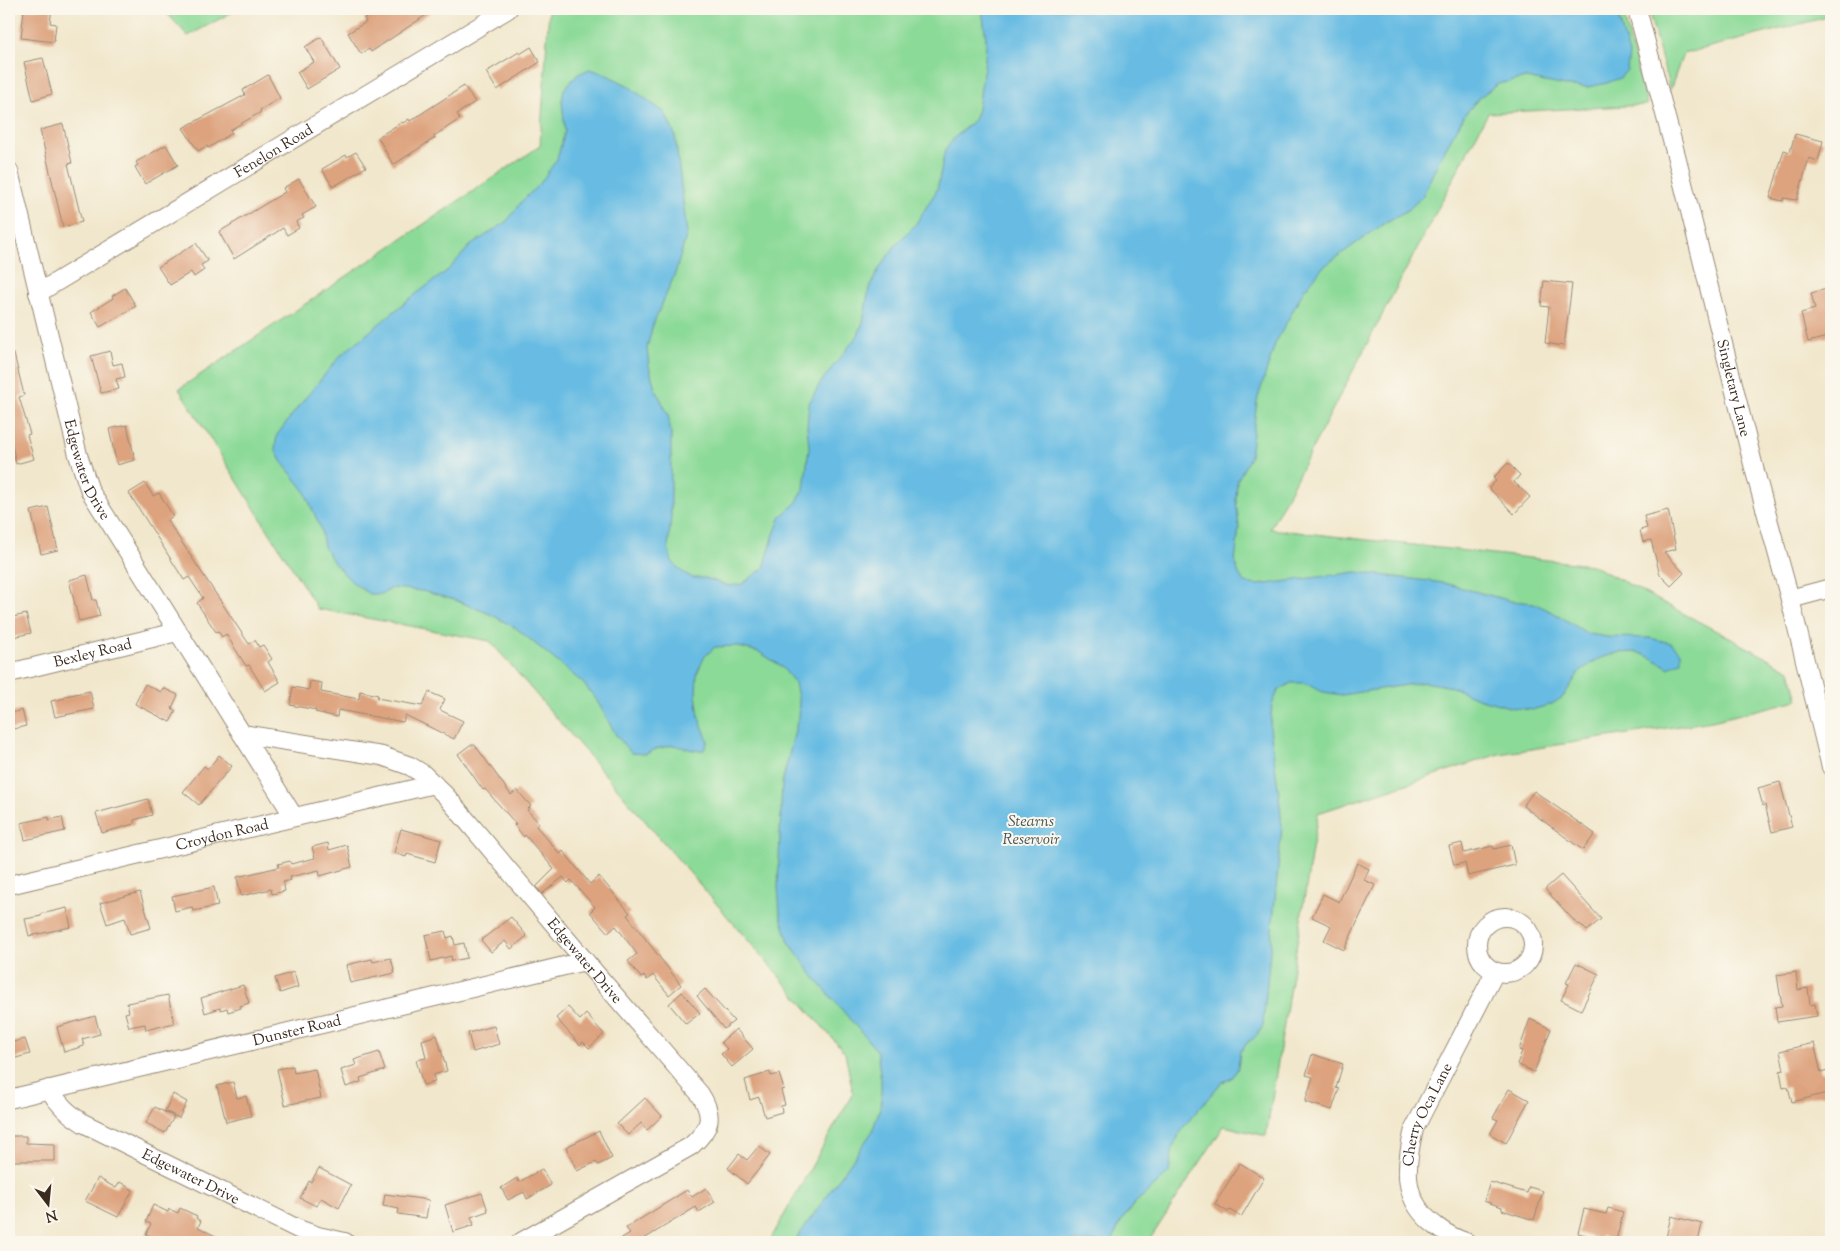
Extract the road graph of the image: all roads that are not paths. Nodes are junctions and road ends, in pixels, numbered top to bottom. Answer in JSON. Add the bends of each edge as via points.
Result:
{"nodes":[{"id":1,"x":508,"y":9,"type":"edge"},
{"id":2,"x":1637,"y":9,"type":"edge"},
{"id":3,"x":9,"y":171,"type":"edge"},
{"id":4,"x":38,"y":293,"type":"junction"},
{"id":5,"x":1831,"y":588,"type":"edge"},
{"id":6,"x":1790,"y":599,"type":"junction"},
{"id":7,"x":177,"y":632,"type":"junction"},
{"id":8,"x":9,"y":673,"type":"edge"},
{"id":9,"x":242,"y":734,"type":"junction"},
{"id":10,"x":1831,"y":767,"type":"edge"},
{"id":11,"x":434,"y":784,"type":"junction"},
{"id":12,"x":294,"y":817,"type":"junction"},
{"id":13,"x":9,"y":885,"type":"edge"},
{"id":14,"x":585,"y":961,"type":"junction"},
{"id":15,"x":1495,"y":972,"type":"dead end"},
{"id":16,"x":49,"y":1089,"type":"junction"},
{"id":17,"x":9,"y":1099,"type":"edge"},
{"id":18,"x":344,"y":1242,"type":"edge"},
{"id":19,"x":521,"y":1242,"type":"edge"},
{"id":20,"x":1466,"y":1242,"type":"edge"}],
"edges":[{"from":1,"to":4,"type":"street","name":"Fenelon Road"},
{"from":2,"to":6,"type":"street","name":"Singletary Lane"},
{"from":3,"to":4,"type":"street","name":"Edgewater Drive"},
{"from":4,"to":7,"type":"street","name":"Edgewater Drive","via":[[90,491]]},
{"from":5,"to":6,"type":"street"},
{"from":6,"to":10,"type":"street","name":"Singletary Lane"},
{"from":7,"to":8,"type":"street","name":"Bexley Road"},
{"from":7,"to":9,"type":"street","name":"Edgewater Drive"},
{"from":9,"to":11,"type":"street","name":"Edgewater Drive","via":[[382,756],[410,766]]},
{"from":9,"to":12,"type":"street","name":"Edgewater Drive"},
{"from":11,"to":12,"type":"street","name":"Croydon Road"},
{"from":11,"to":14,"type":"street","name":"Edgewater Drive"},
{"from":12,"to":13,"type":"street","name":"Croydon Road"},
{"from":14,"to":16,"type":"street","name":"Dunster Road"},
{"from":14,"to":19,"type":"street","name":"Edgewater Drive","via":[[700,1094],[707,1108],[709,1124],[691,1146]]},
{"from":15,"to":20,"type":"street","name":"Cherry Oca Lane","via":[[1414,1129],[1408,1154],[1408,1178],[1413,1200],[1424,1217]]},
{"from":16,"to":17,"type":"street","name":"Dunster Road"},
{"from":16,"to":18,"type":"street","name":"Edgewater Drive","via":[[62,1108],[83,1123],[298,1229]]}]}
